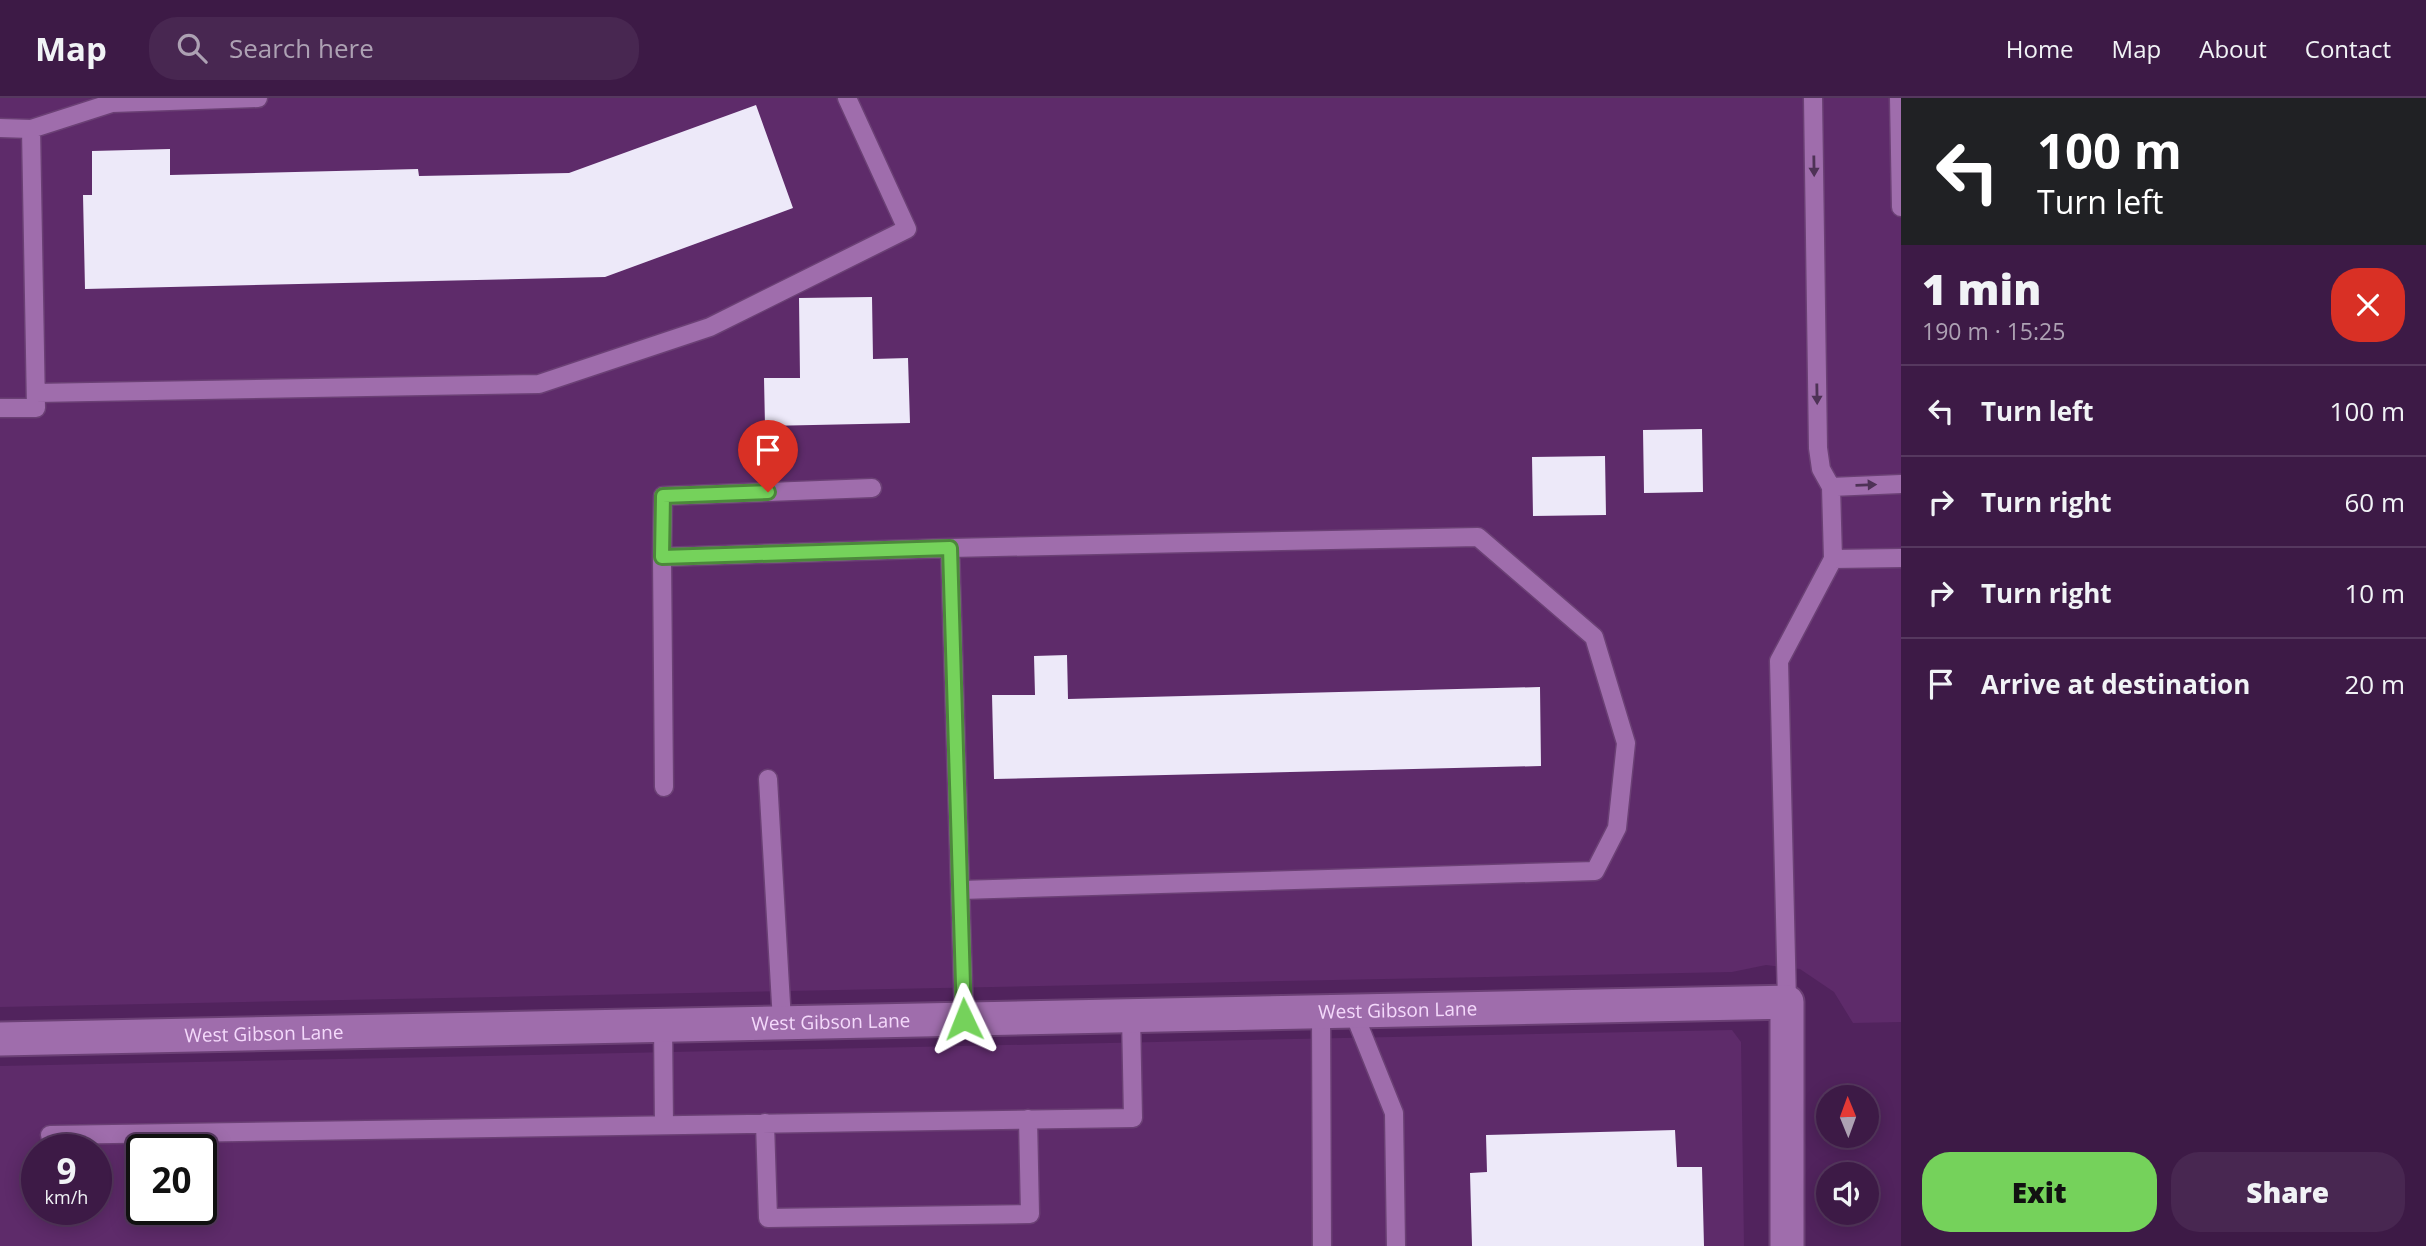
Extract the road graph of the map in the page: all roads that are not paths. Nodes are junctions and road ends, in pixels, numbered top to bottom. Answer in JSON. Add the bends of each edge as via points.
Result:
{"nodes":[{"id":1,"x":258,"y":98,"type":"edge"},
{"id":2,"x":847,"y":98,"type":"edge"},
{"id":3,"x":1813,"y":98,"type":"edge"},
{"id":4,"x":1899,"y":98,"type":"edge"},
{"id":5,"x":0,"y":128,"type":"edge"},
{"id":6,"x":32,"y":128,"type":"junction"},
{"id":7,"x":1901,"y":207,"type":"edge"},
{"id":8,"x":36,"y":393,"type":"junction"},
{"id":9,"x":0,"y":408,"type":"edge"},
{"id":10,"x":1901,"y":484,"type":"edge"},
{"id":11,"x":1830,"y":486,"type":"junction"},
{"id":12,"x":872,"y":488,"type":"dead end"},
{"id":13,"x":950,"y":548,"type":"junction"},
{"id":14,"x":662,"y":557,"type":"junction"},
{"id":15,"x":1901,"y":558,"type":"edge"},
{"id":16,"x":1833,"y":559,"type":"junction"},
{"id":17,"x":768,"y":779,"type":"dead end"},
{"id":18,"x":664,"y":788,"type":"dead end"},
{"id":19,"x":961,"y":890,"type":"junction"},
{"id":20,"x":1787,"y":1002,"type":"junction"},
{"id":21,"x":1337,"y":1011,"type":"junction"},
{"id":22,"x":1131,"y":1015,"type":"junction"},
{"id":23,"x":964,"y":1019,"type":"junction"},
{"id":24,"x":782,"y":1021,"type":"junction"},
{"id":25,"x":663,"y":1025,"type":"junction"},
{"id":26,"x":0,"y":1039,"type":"edge"},
{"id":27,"x":1028,"y":1119,"type":"junction"},
{"id":28,"x":765,"y":1123,"type":"junction"},
{"id":29,"x":664,"y":1125,"type":"junction"},
{"id":30,"x":111,"y":1134,"type":"edge"},
{"id":31,"x":1322,"y":1246,"type":"edge"},
{"id":32,"x":1396,"y":1246,"type":"edge"},
{"id":33,"x":1787,"y":1246,"type":"edge"}],
"edges":[{"from":1,"to":6,"type":"lane","via":[[112,103]]},
{"from":2,"to":8,"type":"lane","via":[[907,229],[710,327],[539,384]]},
{"from":3,"to":11,"type":"lane","one_way":true,"via":[[1819,462]]},
{"from":4,"to":7,"type":"lane"},
{"from":5,"to":6,"type":"lane"},
{"from":6,"to":8,"type":"lane"},
{"from":8,"to":9,"type":"lane","via":[[36,408]]},
{"from":11,"to":10,"type":"lane","one_way":true},
{"from":11,"to":16,"type":"lane"},
{"from":12,"to":14,"type":"lane","via":[[663,496]]},
{"from":13,"to":14,"type":"lane"},
{"from":13,"to":19,"type":"lane"},
{"from":13,"to":19,"type":"lane","via":[[1478,537],[1594,637],[1626,743],[1617,828],[1595,871]]},
{"from":14,"to":18,"type":"lane"},
{"from":15,"to":16,"type":"lane"},
{"from":16,"to":20,"type":"lane","via":[[1779,661]]},
{"from":17,"to":24,"type":"lane"},
{"from":19,"to":23,"type":"lane"},
{"from":20,"to":21,"type":"street","name":"West Gibson Lane"},
{"from":20,"to":33,"type":"street"},
{"from":21,"to":22,"type":"street","name":"West Gibson Lane"},
{"from":21,"to":31,"type":"lane"},
{"from":21,"to":32,"type":"lane","via":[[1394,1113]]},
{"from":22,"to":23,"type":"street","name":"West Gibson Lane"},
{"from":22,"to":27,"type":"lane","via":[[1133,1118]]},
{"from":23,"to":24,"type":"street","name":"West Gibson Lane"},
{"from":24,"to":25,"type":"street","name":"West Gibson Lane"},
{"from":25,"to":26,"type":"street","name":"West Gibson Lane"},
{"from":25,"to":29,"type":"lane"},
{"from":27,"to":28,"type":"lane"},
{"from":27,"to":28,"type":"lane","via":[[1030,1214],[782,1218],[768,1218]]},
{"from":28,"to":29,"type":"lane"},
{"from":29,"to":30,"type":"lane"}]}
